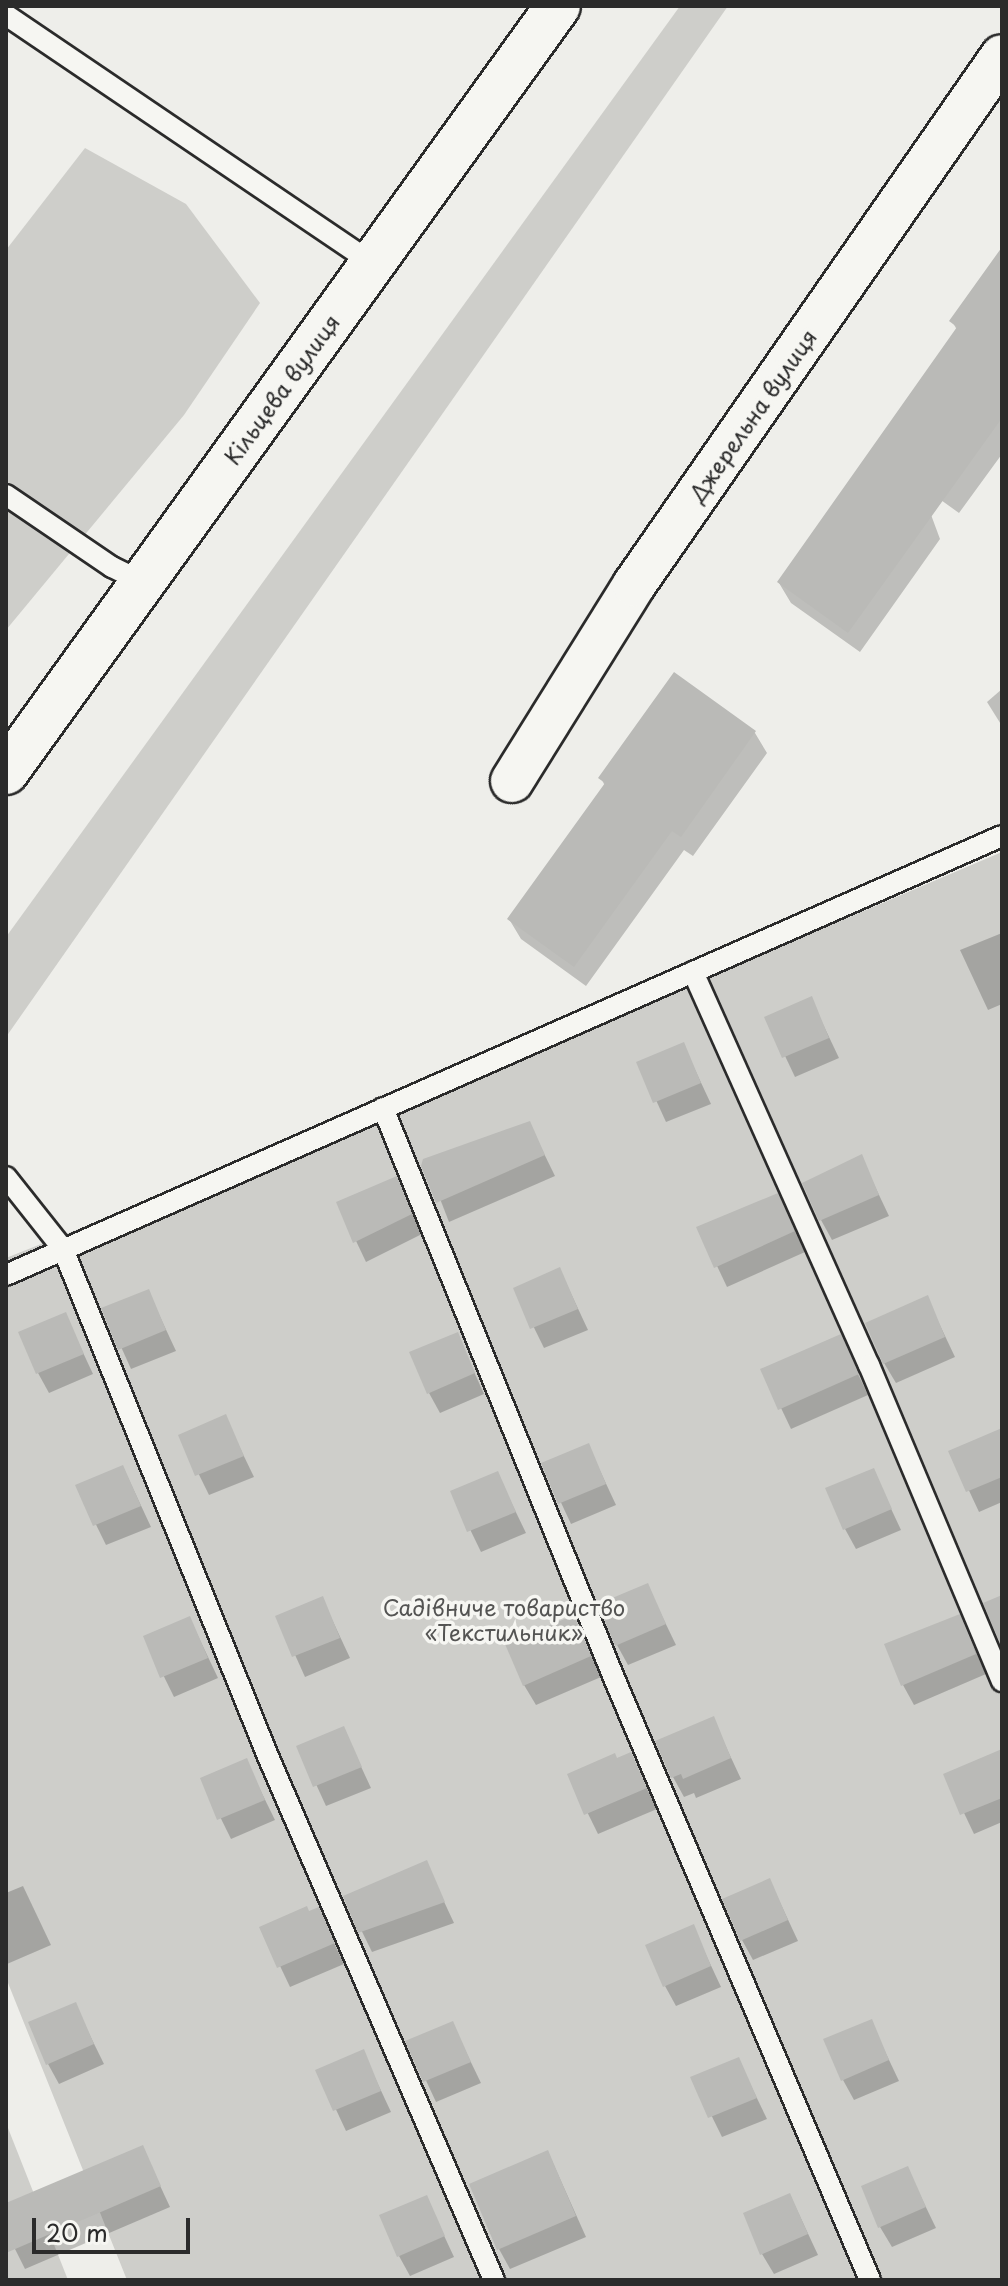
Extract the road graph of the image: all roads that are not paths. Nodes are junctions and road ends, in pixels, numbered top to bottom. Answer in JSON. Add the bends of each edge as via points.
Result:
{"nodes":[{"id":1,"x":558,"y":6,"type":"edge"},
{"id":2,"x":6,"y":15,"type":"edge"},
{"id":3,"x":1002,"y":56,"type":"edge"},
{"id":4,"x":372,"y":263,"type":"junction"},
{"id":5,"x":6,"y":495,"type":"edge"},
{"id":6,"x":143,"y":582,"type":"junction"},
{"id":7,"x":6,"y":772,"type":"edge"},
{"id":8,"x":512,"y":781,"type":"dead end"},
{"id":9,"x":1002,"y":836,"type":"edge"},
{"id":10,"x":693,"y":972,"type":"junction"},
{"id":11,"x":383,"y":1108,"type":"junction"},
{"id":12,"x":6,"y":1177,"type":"edge"},
{"id":13,"x":63,"y":1249,"type":"junction"},
{"id":14,"x":6,"y":1275,"type":"edge"},
{"id":15,"x":1002,"y":1681,"type":"edge"},
{"id":16,"x":494,"y":2280,"type":"edge"},
{"id":17,"x":870,"y":2280,"type":"edge"}],
"edges":[{"from":1,"to":4,"type":"main road","name":"Кільцева вулиця"},
{"from":2,"to":4,"type":"lane"},
{"from":3,"to":8,"type":"street","name":"Джерельна вулиця","via":[[634,585]]},
{"from":4,"to":6,"type":"main road","name":"Кільцева вулиця"},
{"from":5,"to":6,"type":"lane"},
{"from":6,"to":7,"type":"main road","name":"Кільцева вулиця"},
{"from":9,"to":10,"type":"lane"},
{"from":10,"to":11,"type":"lane"},
{"from":10,"to":15,"type":"lane","via":[[869,1365]]},
{"from":11,"to":13,"type":"lane"},
{"from":11,"to":17,"type":"lane","via":[[614,1678]]},
{"from":12,"to":13,"type":"lane"},
{"from":13,"to":14,"type":"lane"},
{"from":13,"to":16,"type":"lane","via":[[267,1754]]}]}
